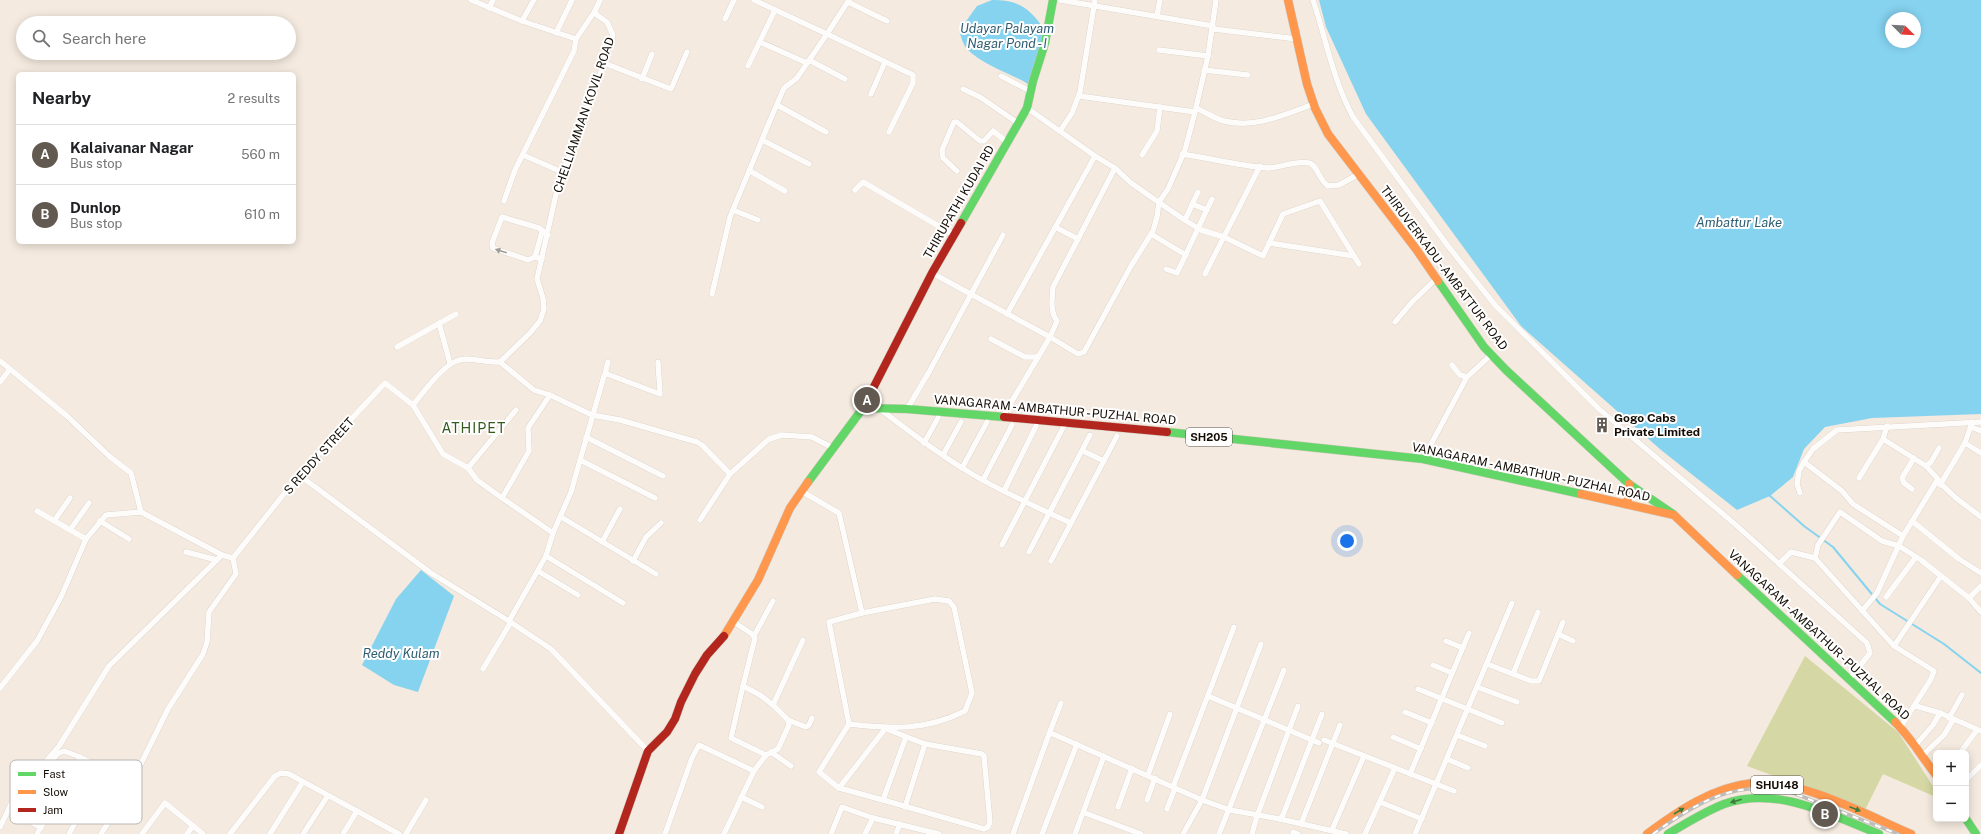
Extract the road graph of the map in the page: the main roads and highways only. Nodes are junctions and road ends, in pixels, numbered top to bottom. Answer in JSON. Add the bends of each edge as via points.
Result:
{"nodes":[{"id":1,"x":1053,"y":0,"type":"edge"},
{"id":2,"x":1288,"y":0,"type":"edge"},
{"id":3,"x":862,"y":408,"type":"junction"},
{"id":4,"x":1629,"y":484,"type":"junction"},
{"id":5,"x":1626,"y":504,"type":"junction"},
{"id":6,"x":1674,"y":515,"type":"junction"},
{"id":7,"x":1933,"y":770,"type":"edge"},
{"id":8,"x":1968,"y":822,"type":"edge"},
{"id":9,"x":619,"y":834,"type":"edge"},
{"id":10,"x":1647,"y":834,"type":"edge"},
{"id":11,"x":1668,"y":834,"type":"edge"},
{"id":12,"x":1880,"y":834,"type":"edge"},
{"id":13,"x":1911,"y":834,"type":"edge"},
{"id":14,"x":1976,"y":834,"type":"edge"}],
"edges":[{"from":1,"to":3,"type":"main road","name":"THIRUPATHI KUDAI RD","via":[[1045,43],[1027,108],[932,272]]},
{"from":2,"to":4,"type":"main road","name":"THIRUVERKADU - AMBATTUR ROAD","via":[[1307,84],[1328,134],[1492,354]]},
{"from":3,"to":5,"type":"main road","name":"VANAGARAM - AMBATHUR - PUZHAL ROAD","number":"SH205","via":[[907,409],[1066,422],[1423,459]]},
{"from":3,"to":9,"type":"main road","via":[[790,508],[758,580],[734,622],[695,674],[667,732],[648,751]]},
{"from":4,"to":5,"type":"main road","via":[[1630,496]]},
{"from":4,"to":6,"type":"main road","name":"THIRUVERKADU - AMBATTUR ROAD"},
{"from":5,"to":6,"type":"main road","name":"VANAGARAM - AMBATHUR - PUZHAL ROAD","number":"SH205"},
{"from":6,"to":7,"type":"main road","name":"VANAGARAM - AMBATHUR - PUZHAL ROAD","via":[[1908,735],[1914,747]]},
{"from":8,"to":14,"type":"main road"},
{"from":10,"to":13,"type":"main road","number":"SHU148","one_way":true,"via":[[1674,814],[1698,801],[1734,786],[1754,783],[1795,788],[1856,810]]},
{"from":12,"to":11,"type":"main road","number":"SHU148","one_way":true,"via":[[1805,804],[1766,797],[1750,797],[1725,804],[1704,812]]}]}
